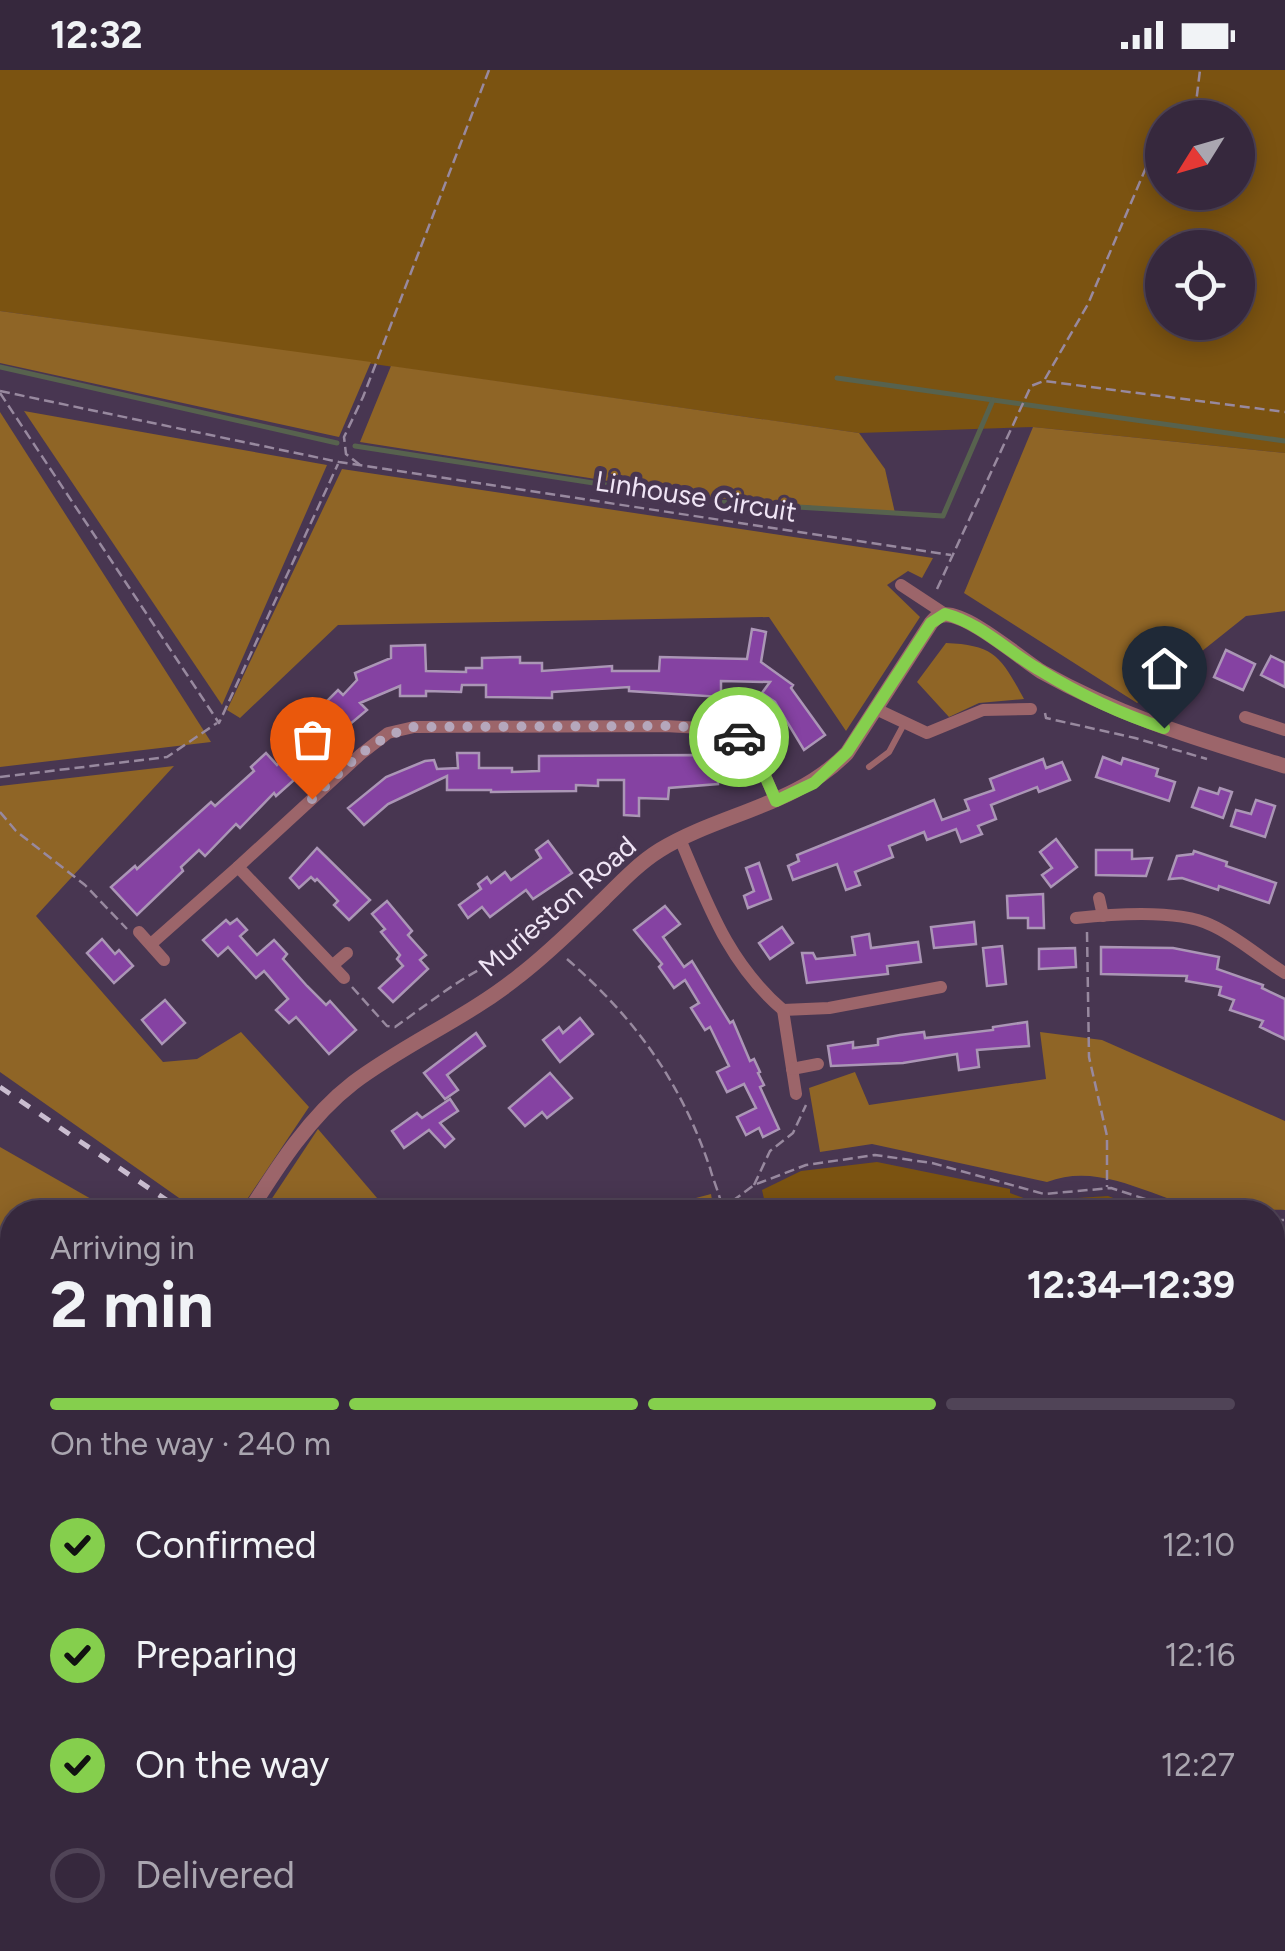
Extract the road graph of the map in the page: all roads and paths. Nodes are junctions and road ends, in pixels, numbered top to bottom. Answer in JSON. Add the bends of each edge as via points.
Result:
{"nodes":[{"id":1,"x":489,"y":70,"type":"edge"},
{"id":2,"x":1200,"y":70,"type":"edge"},
{"id":3,"x":1196,"y":100,"type":"edge"},
{"id":4,"x":1145,"y":170,"type":"edge"},
{"id":5,"x":1044,"y":380,"type":"junction"},
{"id":6,"x":0,"y":392,"type":"edge"},
{"id":7,"x":1285,"y":412,"type":"edge"},
{"id":8,"x":339,"y":462,"type":"junction"},
{"id":9,"x":361,"y":466,"type":"junction"},
{"id":10,"x":951,"y":555,"type":"junction"},
{"id":11,"x":901,"y":584,"type":"dead end"},
{"id":12,"x":938,"y":609,"type":"junction"},
{"id":13,"x":1037,"y":705,"type":"joint"},
{"id":14,"x":876,"y":709,"type":"junction"},
{"id":15,"x":1246,"y":717,"type":"dead end"},
{"id":16,"x":218,"y":723,"type":"junction"},
{"id":17,"x":904,"y":724,"type":"junction"},
{"id":18,"x":1285,"y":730,"type":"edge"},
{"id":19,"x":1210,"y":760,"type":"dead end"},
{"id":20,"x":1285,"y":766,"type":"edge"},
{"id":21,"x":869,"y":767,"type":"dead end"},
{"id":22,"x":0,"y":777,"type":"edge"},
{"id":23,"x":776,"y":801,"type":"junction"},
{"id":24,"x":0,"y":812,"type":"edge"},
{"id":25,"x":680,"y":839,"type":"junction"},
{"id":26,"x":238,"y":867,"type":"junction"},
{"id":27,"x":1099,"y":898,"type":"dead end"},
{"id":28,"x":1103,"y":916,"type":"junction"},
{"id":29,"x":1081,"y":917,"type":"joint"},
{"id":30,"x":139,"y":932,"type":"joint"},
{"id":31,"x":151,"y":944,"type":"junction"},
{"id":32,"x":550,"y":951,"type":"junction"},
{"id":33,"x":347,"y":953,"type":"dead end"},
{"id":34,"x":164,"y":960,"type":"dead end"},
{"id":35,"x":333,"y":965,"type":"junction"},
{"id":36,"x":1285,"y":973,"type":"edge"},
{"id":37,"x":344,"y":978,"type":"joint"},
{"id":38,"x":941,"y":987,"type":"dead end"},
{"id":39,"x":783,"y":1010,"type":"junction"},
{"id":40,"x":818,"y":1064,"type":"dead end"},
{"id":41,"x":792,"y":1070,"type":"junction"},
{"id":42,"x":801,"y":1094,"type":"joint"},
{"id":43,"x":754,"y":1184,"type":"junction"},
{"id":44,"x":1108,"y":1188,"type":"junction"},
{"id":45,"x":257,"y":1200,"type":"edge"},
{"id":46,"x":720,"y":1200,"type":"edge"},
{"id":47,"x":735,"y":1200,"type":"edge"},
{"id":48,"x":1147,"y":1200,"type":"edge"}],
"edges":[{"from":1,"to":9,"type":"path","via":[[344,437],[346,454]]},
{"from":2,"to":3,"type":"path"},
{"from":4,"to":5,"type":"path","via":[[1088,304]]},
{"from":5,"to":7,"type":"path"},
{"from":5,"to":10,"type":"path","via":[[1028,390]]},
{"from":6,"to":8,"type":"path","name":"Linhouse Circuit"},
{"from":6,"to":16,"type":"path"},
{"from":8,"to":9,"type":"path","name":"Linhouse Circuit"},
{"from":8,"to":16,"type":"path"},
{"from":9,"to":10,"type":"path","name":"Linhouse Circuit"},
{"from":10,"to":12,"type":"path"},
{"from":11,"to":12,"type":"street"},
{"from":12,"to":14,"type":"street","name":"Murieston Road"},
{"from":12,"to":20,"type":"street","via":[[1136,719]]},
{"from":13,"to":17,"type":"street","via":[[983,710],[926,733]]},
{"from":13,"to":19,"type":"path","via":[[1046,718]]},
{"from":14,"to":17,"type":"street"},
{"from":14,"to":23,"type":"street","name":"Murieston Road","via":[[830,770]]},
{"from":15,"to":18,"type":"street"},
{"from":16,"to":22,"type":"path","via":[[168,757]]},
{"from":17,"to":21,"type":"lane","via":[[888,752]]},
{"from":23,"to":25,"type":"street","name":"Murieston Road"},
{"from":23,"to":26,"type":"street","via":[[753,748],[720,728],[414,727],[388,733],[361,754]]},
{"from":24,"to":30,"type":"path","via":[[130,933]]},
{"from":25,"to":32,"type":"street","name":"Murieston Road","via":[[636,868]]},
{"from":25,"to":39,"type":"street","via":[[742,969]]},
{"from":26,"to":31,"type":"street"},
{"from":26,"to":35,"type":"street"},
{"from":27,"to":28,"type":"street"},
{"from":28,"to":29,"type":"street"},
{"from":28,"to":36,"type":"street","via":[[1208,923]]},
{"from":29,"to":44,"type":"path","via":[[1089,1057],[1106,1136]]},
{"from":30,"to":31,"type":"street"},
{"from":31,"to":34,"type":"street"},
{"from":32,"to":37,"type":"path","via":[[500,958],[395,1027]]},
{"from":32,"to":45,"type":"street","name":"Murieston Road","via":[[481,1005],[350,1086],[314,1120]]},
{"from":32,"to":46,"type":"path","via":[[623,1010],[661,1062],[701,1142]]},
{"from":33,"to":35,"type":"street"},
{"from":35,"to":37,"type":"street"},
{"from":38,"to":39,"type":"street"},
{"from":39,"to":41,"type":"street"},
{"from":40,"to":41,"type":"street"},
{"from":41,"to":42,"type":"street"},
{"from":42,"to":43,"type":"path","via":[[806,1105],[793,1133],[770,1151]]},
{"from":43,"to":44,"type":"path","via":[[806,1165],[875,1154],[1044,1194]]},
{"from":43,"to":47,"type":"path"},
{"from":44,"to":48,"type":"path"}]}
